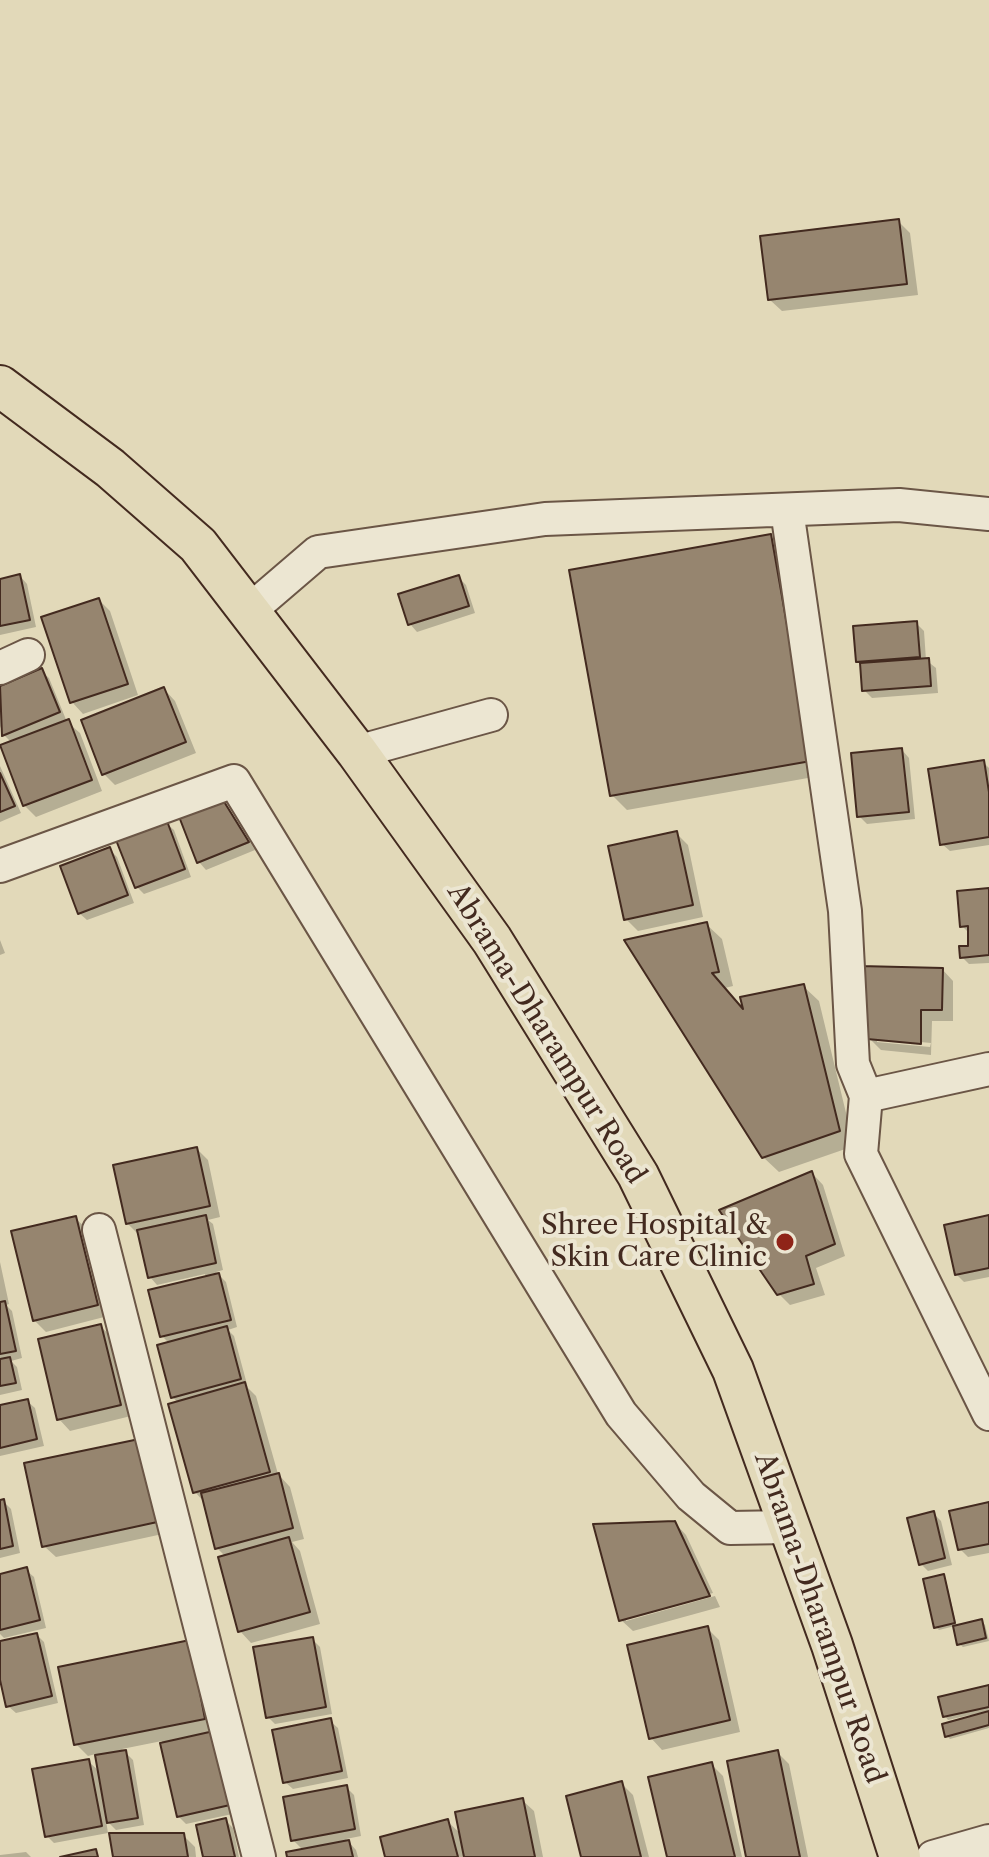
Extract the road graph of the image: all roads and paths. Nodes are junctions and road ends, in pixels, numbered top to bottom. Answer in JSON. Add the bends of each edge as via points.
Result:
{"nodes":[{"id":1,"x":0,"y":386,"type":"edge"},
{"id":2,"x":0,"y":419,"type":"edge"},
{"id":3,"x":787,"y":510,"type":"junction"},
{"id":4,"x":989,"y":514,"type":"edge"},
{"id":5,"x":248,"y":612,"type":"junction"},
{"id":6,"x":491,"y":715,"type":"dead end"},
{"id":7,"x":357,"y":752,"type":"junction"},
{"id":8,"x":0,"y":866,"type":"edge"},
{"id":9,"x":989,"y":1069,"type":"edge"},
{"id":10,"x":866,"y":1096,"type":"junction"},
{"id":11,"x":99,"y":1230,"type":"dead end"},
{"id":12,"x":989,"y":1414,"type":"edge"},
{"id":13,"x":789,"y":1527,"type":"junction"},
{"id":14,"x":989,"y":1841,"type":"edge"},
{"id":15,"x":259,"y":1857,"type":"edge"},
{"id":16,"x":900,"y":1857,"type":"edge"},
{"id":17,"x":933,"y":1857,"type":"edge"}],
"edges":[{"from":1,"to":5,"type":"main road","via":[[110,468],[198,545]]},
{"from":2,"to":5,"type":"main road"},
{"from":3,"to":4,"type":"street","via":[[899,505]]},
{"from":3,"to":5,"type":"street","via":[[545,519],[318,552]]},
{"from":3,"to":10,"type":"street","via":[[845,911],[853,1064]]},
{"from":5,"to":7,"type":"main road","name":"Abrama-Dharampur Road"},
{"from":6,"to":7,"type":"street"},
{"from":7,"to":13,"type":"main road","name":"Abrama-Dharampur Road","via":[[492,940],[638,1175],[733,1370]]},
{"from":8,"to":13,"type":"street","via":[[234,781],[621,1414],[691,1496],[730,1528]]},
{"from":9,"to":10,"type":"street"},
{"from":10,"to":12,"type":"street","via":[[861,1154]]},
{"from":11,"to":15,"type":"street"},
{"from":13,"to":16,"type":"main road","name":"Abrama-Dharampur Road"},
{"from":14,"to":17,"type":"street"}]}
